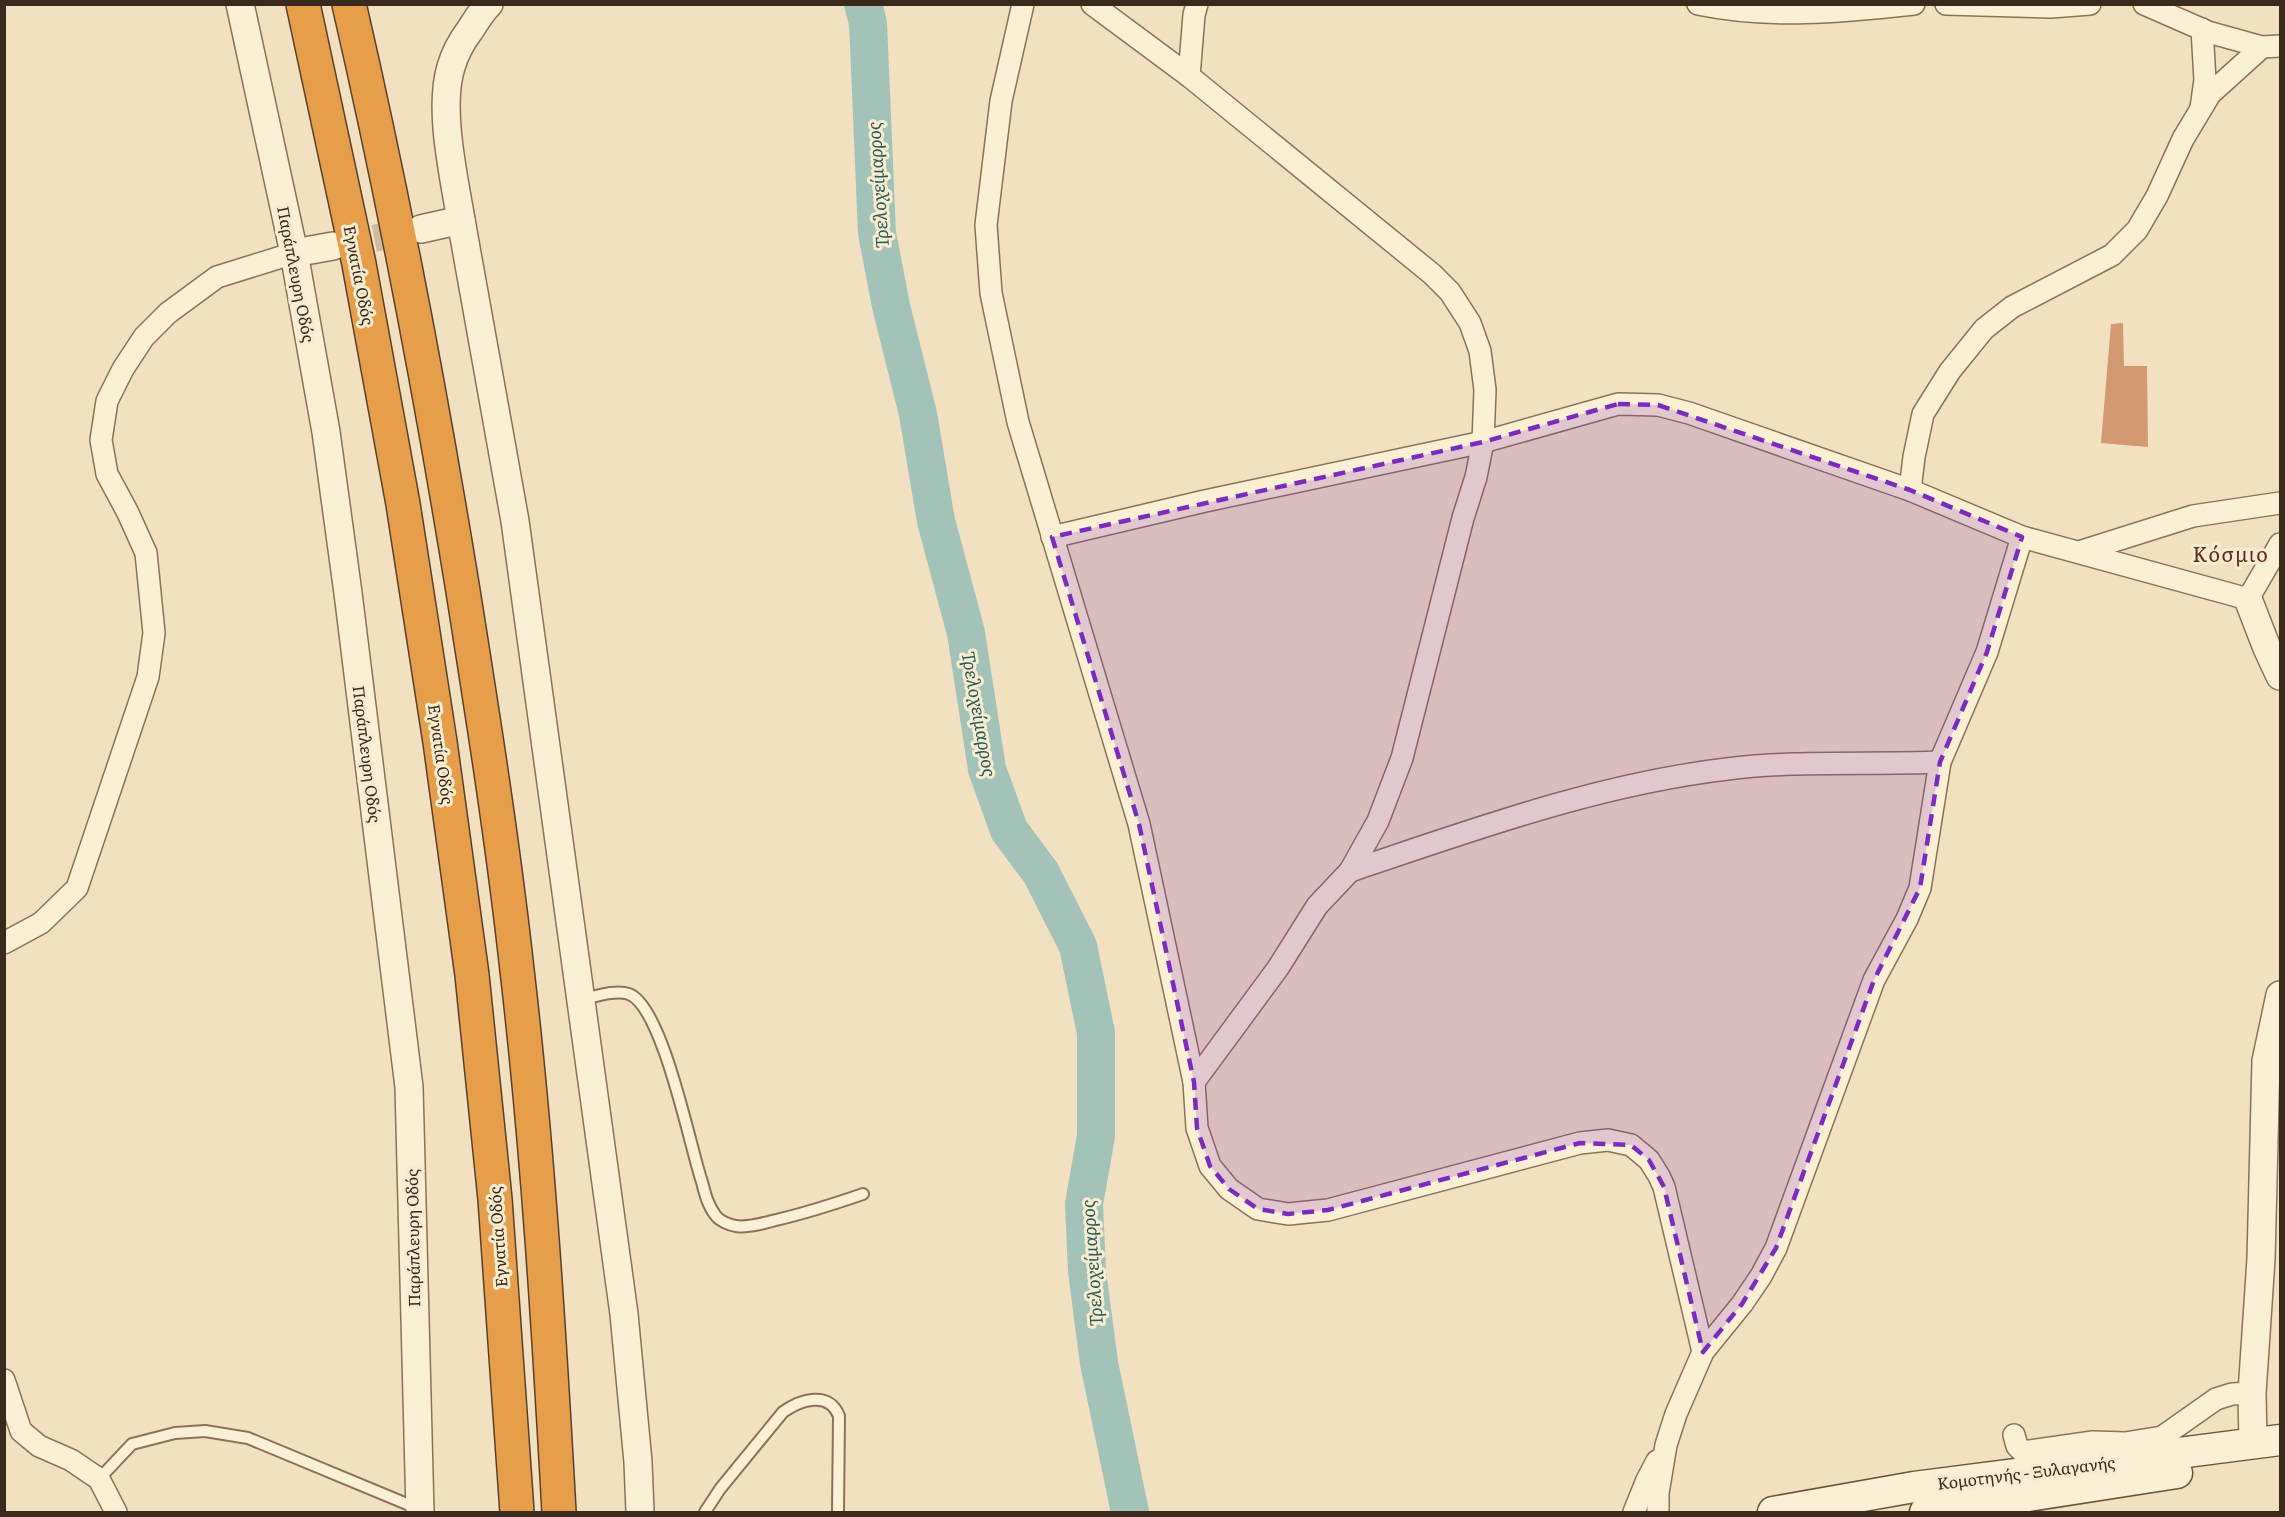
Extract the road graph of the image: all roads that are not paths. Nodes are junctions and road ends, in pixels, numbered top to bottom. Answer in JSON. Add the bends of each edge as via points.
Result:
{"nodes":[{"id":1,"x":240,"y":4,"type":"edge"},
{"id":2,"x":303,"y":4,"type":"edge"},
{"id":3,"x":349,"y":4,"type":"edge"},
{"id":4,"x":1023,"y":4,"type":"edge"},
{"id":5,"x":1092,"y":4,"type":"edge"},
{"id":6,"x":1197,"y":4,"type":"edge"},
{"id":7,"x":1698,"y":4,"type":"edge"},
{"id":8,"x":1914,"y":4,"type":"edge"},
{"id":9,"x":1946,"y":4,"type":"edge"},
{"id":10,"x":2090,"y":4,"type":"edge"},
{"id":11,"x":2144,"y":4,"type":"edge"},
{"id":12,"x":484,"y":6,"type":"edge"},
{"id":13,"x":2202,"y":29,"type":"junction"},
{"id":14,"x":2271,"y":46,"type":"edge"},
{"id":15,"x":1189,"y":76,"type":"junction"},
{"id":16,"x":2201,"y":109,"type":"junction"},
{"id":17,"x":461,"y":220,"type":"junction"},
{"id":18,"x":422,"y":229,"type":"tunnel mouth"},
{"id":19,"x":333,"y":246,"type":"tunnel mouth"},
{"id":20,"x":294,"y":253,"type":"junction"},
{"id":21,"x":1483,"y":442,"type":"junction"},
{"id":22,"x":1910,"y":490,"type":"junction"},
{"id":23,"x":2280,"y":503,"type":"edge"},
{"id":24,"x":1052,"y":537,"type":"junction"},
{"id":25,"x":2022,"y":537,"type":"junction"},
{"id":26,"x":2280,"y":544,"type":"edge"},
{"id":27,"x":2079,"y":552,"type":"junction"},
{"id":28,"x":2248,"y":598,"type":"junction"},
{"id":29,"x":2280,"y":676,"type":"edge"},
{"id":30,"x":1940,"y":762,"type":"junction"},
{"id":31,"x":1350,"y":871,"type":"junction"},
{"id":32,"x":4,"y":943,"type":"edge"},
{"id":33,"x":2280,"y":995,"type":"edge"},
{"id":34,"x":580,"y":1000,"type":"junction"},
{"id":35,"x":1194,"y":1082,"type":"junction"},
{"id":36,"x":2272,"y":1136,"type":"edge"},
{"id":37,"x":863,"y":1194,"type":"dead end"},
{"id":38,"x":1702,"y":1352,"type":"junction"},
{"id":39,"x":4,"y":1380,"type":"edge"},
{"id":40,"x":2252,"y":1393,"type":"junction"},
{"id":41,"x":2014,"y":1435,"type":"dead end"},
{"id":42,"x":2267,"y":1442,"type":"edge"},
{"id":43,"x":1666,"y":1445,"type":"junction"},
{"id":44,"x":2163,"y":1446,"type":"junction"},
{"id":45,"x":2280,"y":1460,"type":"edge"},
{"id":46,"x":99,"y":1479,"type":"junction"},
{"id":47,"x":419,"y":1511,"type":"edge"},
{"id":48,"x":116,"y":1512,"type":"edge"},
{"id":49,"x":517,"y":1512,"type":"edge"},
{"id":50,"x":559,"y":1512,"type":"edge"},
{"id":51,"x":640,"y":1512,"type":"edge"},
{"id":52,"x":705,"y":1512,"type":"edge"},
{"id":53,"x":838,"y":1512,"type":"edge"},
{"id":54,"x":1634,"y":1512,"type":"edge"},
{"id":55,"x":1658,"y":1512,"type":"edge"},
{"id":56,"x":1773,"y":1512,"type":"edge"},
{"id":57,"x":1926,"y":1512,"type":"edge"}],
"edges":[{"from":1,"to":20,"type":"street","name":"Παράπλευρη Οδός"},
{"from":2,"to":49,"type":"highway","name":"Εγνατία Οδός","via":[[372,332],[404,504],[441,742],[472,975],[494,1187]]},
{"from":3,"to":50,"type":"highway","via":[[403,255],[486,734],[517,969],[540,1196]]},
{"from":4,"to":24,"type":"street","via":[[1001,101],[986,225],[991,293],[1004,358],[1018,422]]},
{"from":5,"to":15,"type":"street"},
{"from":6,"to":15,"type":"street"},
{"from":7,"to":8,"type":"street","via":[[1719,9],[1826,13]]},
{"from":9,"to":10,"type":"street"},
{"from":11,"to":13,"type":"street"},
{"from":12,"to":17,"type":"street","via":[[459,45],[446,95]]},
{"from":13,"to":14,"type":"street"},
{"from":13,"to":16,"type":"street","via":[[2205,59]]},
{"from":14,"to":16,"type":"street","via":[[2210,94]]},
{"from":15,"to":21,"type":"street","via":[[1450,292],[1470,322],[1480,351],[1485,390]]},
{"from":16,"to":22,"type":"street","via":[[2137,230],[2112,255],[2012,307],[1984,329],[1950,371],[1923,414]]},
{"from":17,"to":18,"type":"street"},
{"from":17,"to":34,"type":"street","via":[[514,521]]},
{"from":19,"to":20,"type":"street"},
{"from":20,"to":32,"type":"street","via":[[217,278],[168,313],[144,336],[107,401],[102,440],[107,474],[146,553],[154,633],[148,677],[77,888],[41,923]]},
{"from":20,"to":47,"type":"street","name":"Παράπλευρη Οδός","via":[[326,432],[347,582],[409,1088]]},
{"from":21,"to":22,"type":"street","via":[[1618,404],[1658,405]]},
{"from":21,"to":24,"type":"street"},
{"from":21,"to":31,"type":"street","via":[[1402,758],[1378,821]]},
{"from":22,"to":25,"type":"street"},
{"from":23,"to":27,"type":"street","via":[[2193,516]]},
{"from":24,"to":35,"type":"street","via":[[1139,824]]},
{"from":25,"to":27,"type":"street"},
{"from":25,"to":30,"type":"street","via":[[1987,652]]},
{"from":26,"to":28,"type":"street"},
{"from":27,"to":28,"type":"street"},
{"from":28,"to":29,"type":"street"},
{"from":30,"to":31,"type":"street","via":[[1812,763],[1727,769],[1631,786],[1508,819]]},
{"from":30,"to":38,"type":"street","via":[[1920,888],[1874,980],[1776,1248],[1742,1304]]},
{"from":31,"to":35,"type":"street","via":[[1317,906],[1278,968]]},
{"from":33,"to":36,"type":"street","via":[[2266,1061]]},
{"from":34,"to":37,"type":"lane","via":[[612,993],[629,994],[642,1003],[665,1056],[696,1165],[717,1218],[736,1226],[761,1223],[822,1209]]},
{"from":34,"to":51,"type":"street","via":[[624,1314]]},
{"from":35,"to":38,"type":"street","via":[[1197,1128],[1210,1166],[1228,1189],[1258,1209],[1288,1214],[1328,1210],[1581,1143],[1608,1140],[1631,1144],[1649,1160],[1664,1187]]},
{"from":36,"to":40,"type":"street"},
{"from":38,"to":43,"type":"street"},
{"from":39,"to":46,"type":"street","via":[[21,1431],[39,1446],[71,1460]]},
{"from":40,"to":42,"type":"street"},
{"from":40,"to":44,"type":"street","via":[[2216,1399]]},
{"from":41,"to":44,"type":"street","via":[[2023,1452],[2093,1442]]},
{"from":42,"to":44,"type":"main road","name":"Κομοτηνής - Ξυλαγανής"},
{"from":43,"to":54,"type":"street"},
{"from":43,"to":55,"type":"street"},
{"from":44,"to":56,"type":"main road","name":"Κομοτηνής - Ξυλαγανής"},
{"from":45,"to":57,"type":"main road","name":"Κομοτηνής - Ξυλαγανής"},
{"from":46,"to":47,"type":"lane","via":[[132,1444],[175,1433],[205,1431],[248,1438]]},
{"from":46,"to":48,"type":"street"},
{"from":52,"to":53,"type":"lane","via":[[783,1412],[811,1399],[827,1402],[839,1416]]}]}
